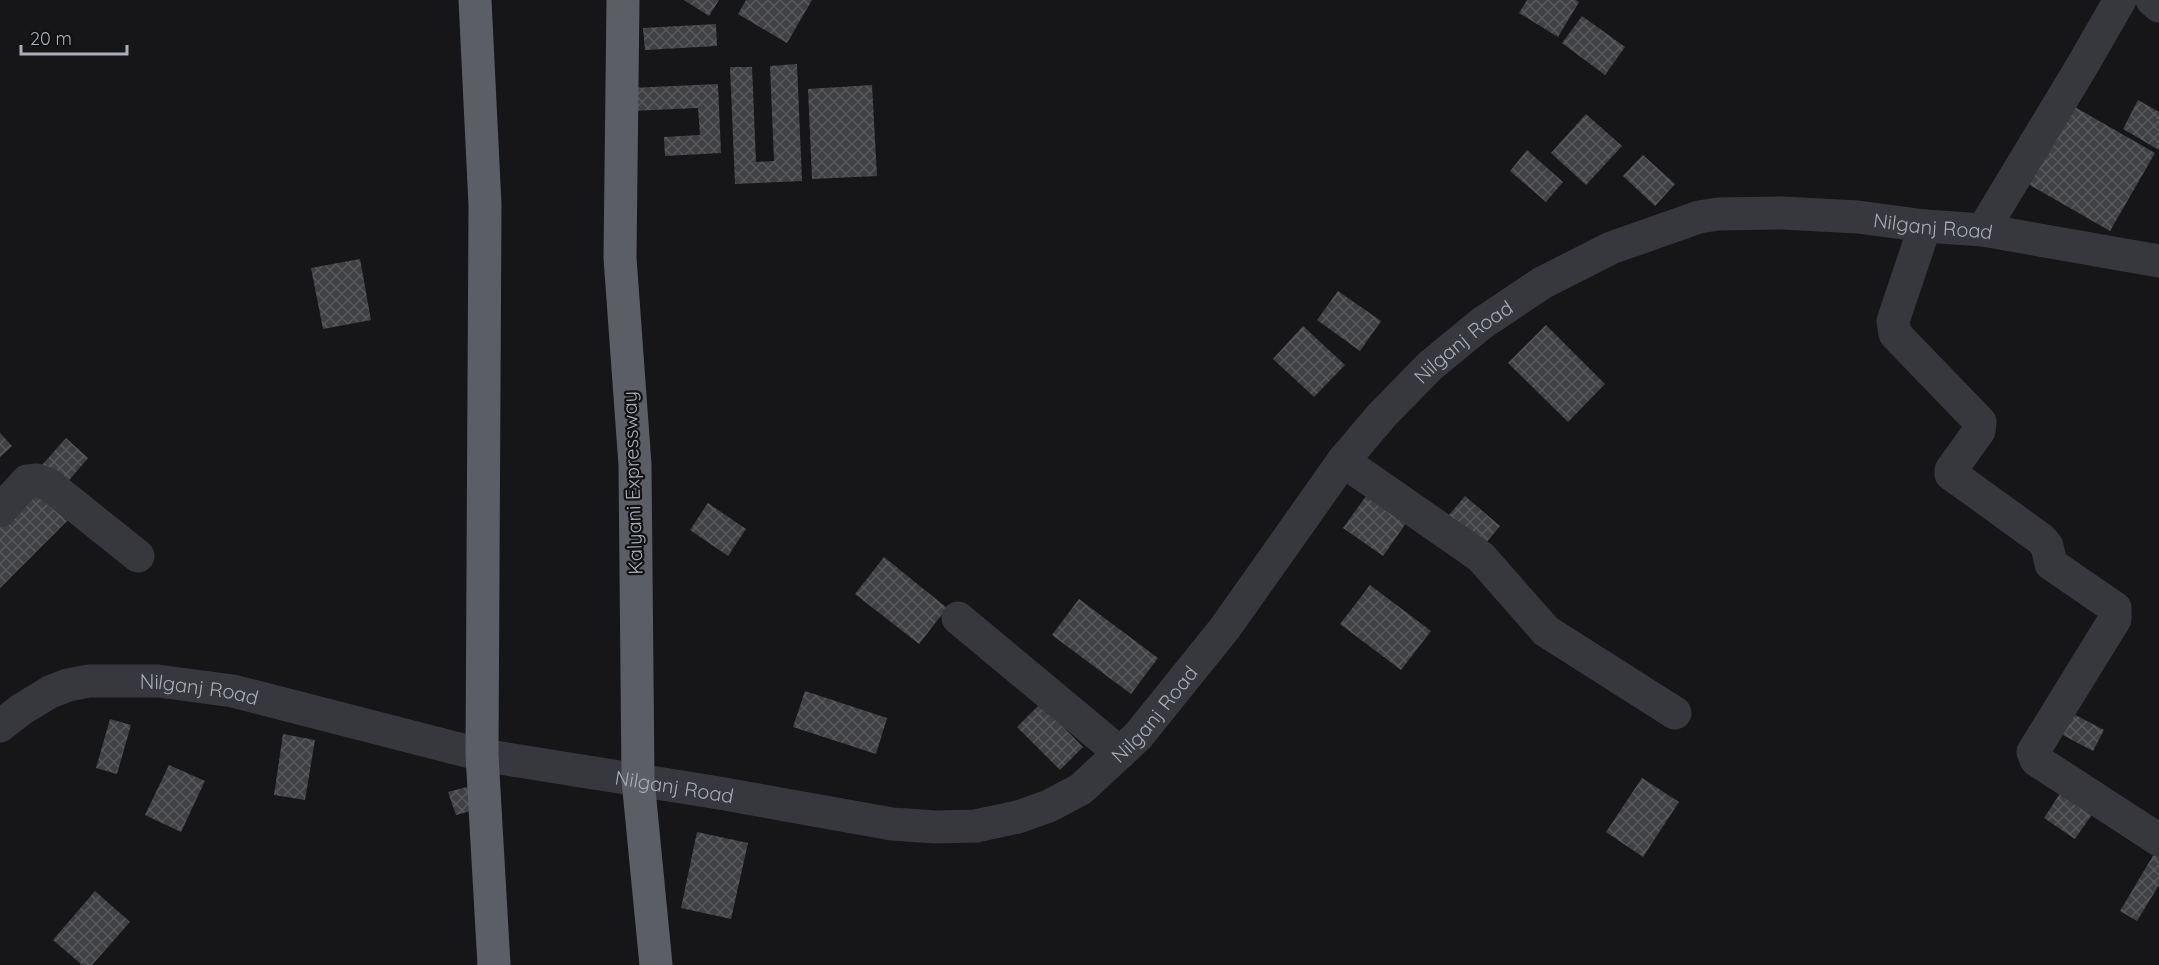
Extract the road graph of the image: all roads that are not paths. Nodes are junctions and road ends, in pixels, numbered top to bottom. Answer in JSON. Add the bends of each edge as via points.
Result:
{"nodes":[{"id":1,"x":476,"y":0,"type":"edge"},
{"id":2,"x":623,"y":0,"type":"edge"},
{"id":3,"x":2120,"y":0,"type":"edge"},
{"id":4,"x":2152,"y":0,"type":"edge"},
{"id":5,"x":2159,"y":6,"type":"edge"},
{"id":6,"x":1924,"y":226,"type":"junction"},
{"id":7,"x":1983,"y":230,"type":"junction"},
{"id":8,"x":2159,"y":261,"type":"edge"},
{"id":9,"x":1343,"y":461,"type":"junction"},
{"id":10,"x":0,"y":511,"type":"edge"},
{"id":11,"x":138,"y":556,"type":"dead end"},
{"id":12,"x":958,"y":618,"type":"dead end"},
{"id":13,"x":7,"y":709,"type":"edge"},
{"id":14,"x":1675,"y":713,"type":"dead end"},
{"id":15,"x":1120,"y":753,"type":"junction"},
{"id":16,"x":482,"y":755,"type":"junction"},
{"id":17,"x":638,"y":780,"type":"junction"},
{"id":18,"x":2159,"y":840,"type":"edge"},
{"id":19,"x":494,"y":965,"type":"edge"},
{"id":20,"x":656,"y":965,"type":"edge"}],
"edges":[{"from":1,"to":16,"type":"highway","via":[[485,205]]},
{"from":2,"to":17,"type":"highway","name":"Kalyani Expressway","via":[[620,258],[635,465]]},
{"from":3,"to":7,"type":"street"},
{"from":4,"to":5,"type":"street"},
{"from":6,"to":7,"type":"street","name":"Nilganj Road"},
{"from":6,"to":9,"type":"street","name":"Nilganj Road","via":[[1858,217],[1718,214],[1676,224],[1611,248],[1542,283],[1481,324],[1430,366]]},
{"from":6,"to":18,"type":"street","via":[[1893,327],[1980,422],[1979,431],[1951,474],[2042,539],[2056,569],[2115,608],[2115,619],[2033,756]]},
{"from":7,"to":8,"type":"street","name":"Nilganj Road"},
{"from":9,"to":14,"type":"street","via":[[1481,557],[1546,631]]},
{"from":9,"to":15,"type":"street","name":"Nilganj Road","via":[[1225,628]]},
{"from":10,"to":11,"type":"street","via":[[27,481],[37,480],[48,484]]},
{"from":12,"to":15,"type":"street"},
{"from":13,"to":16,"type":"street","name":"Nilganj Road","via":[[68,685],[89,681],[167,682],[233,692]]},
{"from":15,"to":17,"type":"street","name":"Nilganj Road","via":[[1081,789],[1065,798],[1018,817],[976,826],[892,824]]},
{"from":16,"to":17,"type":"street","name":"Nilganj Road"},
{"from":16,"to":19,"type":"highway"},
{"from":17,"to":20,"type":"highway","name":"Kalyani Expressway"}]}
